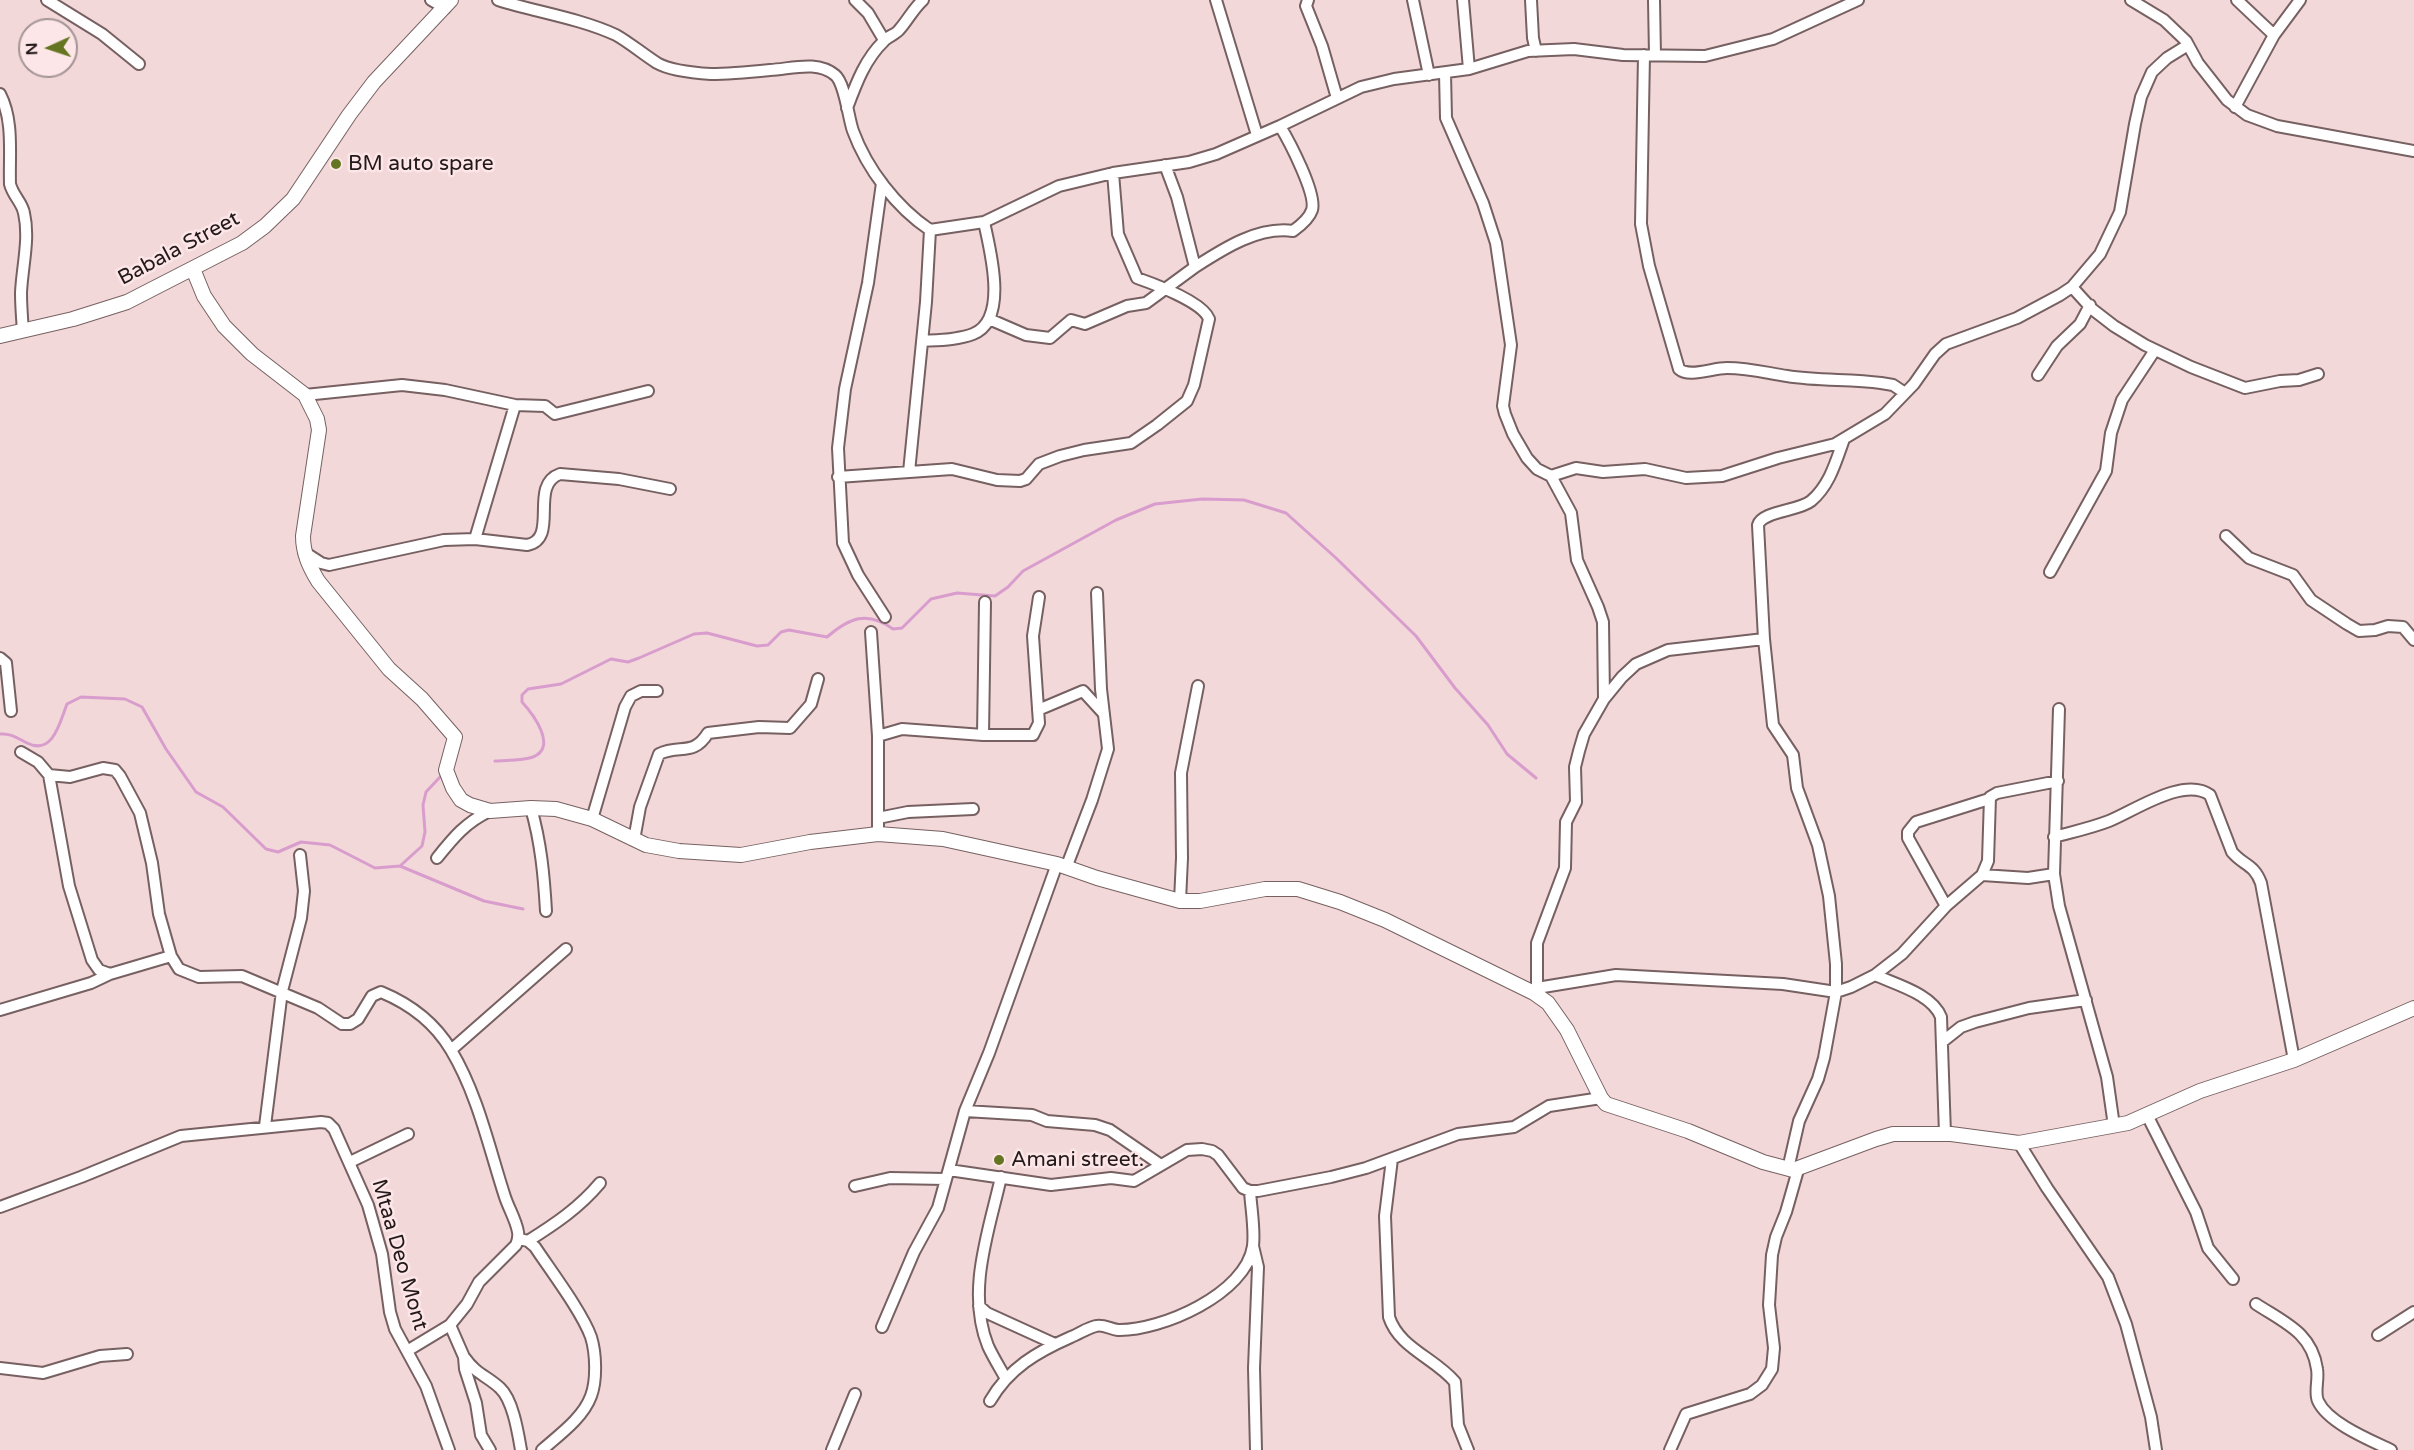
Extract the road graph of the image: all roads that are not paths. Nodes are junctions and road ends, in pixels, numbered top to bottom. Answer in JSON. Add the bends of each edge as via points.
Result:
{"nodes":[{"id":1,"x":47,"y":0,"type":"edge"},
{"id":2,"x":431,"y":0,"type":"edge"},
{"id":3,"x":498,"y":0,"type":"edge"},
{"id":4,"x":855,"y":0,"type":"edge"},
{"id":5,"x":923,"y":0,"type":"edge"},
{"id":6,"x":1216,"y":0,"type":"edge"},
{"id":7,"x":1308,"y":0,"type":"edge"},
{"id":8,"x":1413,"y":0,"type":"edge"},
{"id":9,"x":1463,"y":0,"type":"edge"},
{"id":10,"x":1531,"y":0,"type":"edge"},
{"id":11,"x":1654,"y":0,"type":"edge"},
{"id":12,"x":1858,"y":0,"type":"edge"},
{"id":13,"x":2131,"y":0,"type":"edge"},
{"id":14,"x":2158,"y":0,"type":"edge"},
{"id":15,"x":2237,"y":0,"type":"edge"},
{"id":16,"x":2300,"y":0,"type":"edge"},
{"id":17,"x":448,"y":4,"type":"edge"},
{"id":18,"x":2150,"y":11,"type":"junction"},
{"id":19,"x":2274,"y":35,"type":"junction"},
{"id":20,"x":885,"y":39,"type":"junction"},
{"id":21,"x":2188,"y":45,"type":"junction"},
{"id":22,"x":1536,"y":51,"type":"junction"},
{"id":23,"x":1649,"y":55,"type":"junction"},
{"id":24,"x":139,"y":64,"type":"dead end"},
{"id":25,"x":1469,"y":69,"type":"junction"},
{"id":26,"x":1444,"y":73,"type":"junction"},
{"id":27,"x":1429,"y":75,"type":"junction"},
{"id":28,"x":0,"y":94,"type":"edge"},
{"id":29,"x":1337,"y":98,"type":"junction"},
{"id":30,"x":2235,"y":107,"type":"junction"},
{"id":31,"x":846,"y":108,"type":"junction"},
{"id":32,"x":1280,"y":126,"type":"junction"},
{"id":33,"x":1257,"y":135,"type":"junction"},
{"id":34,"x":2414,"y":151,"type":"edge"},
{"id":35,"x":1165,"y":165,"type":"junction"},
{"id":36,"x":1113,"y":173,"type":"junction"},
{"id":37,"x":882,"y":183,"type":"junction"},
{"id":38,"x":984,"y":222,"type":"junction"},
{"id":39,"x":930,"y":230,"type":"junction"},
{"id":40,"x":1195,"y":267,"type":"junction"},
{"id":41,"x":193,"y":269,"type":"junction"},
{"id":42,"x":2072,"y":287,"type":"junction"},
{"id":43,"x":1166,"y":289,"type":"junction"},
{"id":44,"x":2090,"y":305,"type":"junction"},
{"id":45,"x":989,"y":319,"type":"junction"},
{"id":46,"x":23,"y":331,"type":"junction"},
{"id":47,"x":0,"y":336,"type":"edge"},
{"id":48,"x":922,"y":341,"type":"junction"},
{"id":49,"x":2155,"y":350,"type":"junction"},
{"id":50,"x":2318,"y":374,"type":"dead end"},
{"id":51,"x":2038,"y":375,"type":"dead end"},
{"id":52,"x":648,"y":391,"type":"dead end"},
{"id":53,"x":1905,"y":393,"type":"junction"},
{"id":54,"x":305,"y":395,"type":"junction"},
{"id":55,"x":515,"y":405,"type":"junction"},
{"id":56,"x":1844,"y":439,"type":"junction"},
{"id":57,"x":909,"y":472,"type":"junction"},
{"id":58,"x":1551,"y":476,"type":"junction"},
{"id":59,"x":838,"y":477,"type":"junction"},
{"id":60,"x":670,"y":489,"type":"dead end"},
{"id":61,"x":2226,"y":536,"type":"dead end"},
{"id":62,"x":475,"y":539,"type":"junction"},
{"id":63,"x":304,"y":552,"type":"junction"},
{"id":64,"x":2050,"y":572,"type":"dead end"},
{"id":65,"x":1097,"y":593,"type":"dead end"},
{"id":66,"x":1039,"y":597,"type":"dead end"},
{"id":67,"x":985,"y":602,"type":"dead end"},
{"id":68,"x":885,"y":617,"type":"dead end"},
{"id":69,"x":871,"y":632,"type":"dead end"},
{"id":70,"x":1764,"y":639,"type":"junction"},
{"id":71,"x":2414,"y":640,"type":"edge"},
{"id":72,"x":0,"y":658,"type":"edge"},
{"id":73,"x":818,"y":679,"type":"dead end"},
{"id":74,"x":1198,"y":686,"type":"dead end"},
{"id":75,"x":657,"y":691,"type":"dead end"},
{"id":76,"x":1604,"y":699,"type":"junction"},
{"id":77,"x":2060,"y":709,"type":"dead end"},
{"id":78,"x":1038,"y":710,"type":"junction"},
{"id":79,"x":11,"y":711,"type":"dead end"},
{"id":80,"x":1104,"y":715,"type":"junction"},
{"id":81,"x":983,"y":735,"type":"junction"},
{"id":82,"x":878,"y":736,"type":"junction"},
{"id":83,"x":21,"y":752,"type":"dead end"},
{"id":84,"x":49,"y":775,"type":"junction"},
{"id":85,"x":2058,"y":781,"type":"junction"},
{"id":86,"x":1989,"y":799,"type":"junction"},
{"id":87,"x":531,"y":808,"type":"junction"},
{"id":88,"x":973,"y":809,"type":"dead end"},
{"id":89,"x":490,"y":811,"type":"junction"},
{"id":90,"x":878,"y":818,"type":"junction"},
{"id":91,"x":592,"y":819,"type":"junction"},
{"id":92,"x":878,"y":834,"type":"junction"},
{"id":93,"x":2054,"y":837,"type":"junction"},
{"id":94,"x":634,"y":840,"type":"junction"},
{"id":95,"x":300,"y":855,"type":"dead end"},
{"id":96,"x":437,"y":858,"type":"dead end"},
{"id":97,"x":1061,"y":866,"type":"junction"},
{"id":98,"x":2054,"y":874,"type":"junction"},
{"id":99,"x":1982,"y":875,"type":"junction"},
{"id":100,"x":1180,"y":901,"type":"junction"},
{"id":101,"x":1946,"y":906,"type":"junction"},
{"id":102,"x":546,"y":911,"type":"dead end"},
{"id":103,"x":566,"y":949,"type":"dead end"},
{"id":104,"x":171,"y":956,"type":"junction"},
{"id":105,"x":110,"y":974,"type":"junction"},
{"id":106,"x":1875,"y":975,"type":"junction"},
{"id":107,"x":1536,"y":990,"type":"junction"},
{"id":108,"x":282,"y":991,"type":"junction"},
{"id":109,"x":1836,"y":992,"type":"junction"},
{"id":110,"x":2086,"y":1000,"type":"junction"},
{"id":111,"x":2414,"y":1008,"type":"edge"},
{"id":112,"x":0,"y":1010,"type":"edge"},
{"id":113,"x":1942,"y":1041,"type":"junction"},
{"id":114,"x":451,"y":1050,"type":"junction"},
{"id":115,"x":2294,"y":1060,"type":"junction"},
{"id":116,"x":1601,"y":1098,"type":"junction"},
{"id":117,"x":965,"y":1111,"type":"junction"},
{"id":118,"x":2147,"y":1115,"type":"junction"},
{"id":119,"x":265,"y":1126,"type":"junction"},
{"id":120,"x":2114,"y":1126,"type":"junction"},
{"id":121,"x":408,"y":1134,"type":"dead end"},
{"id":122,"x":1944,"y":1134,"type":"junction"},
{"id":123,"x":2019,"y":1143,"type":"junction"},
{"id":124,"x":1392,"y":1159,"type":"junction"},
{"id":125,"x":350,"y":1162,"type":"junction"},
{"id":126,"x":1161,"y":1166,"type":"junction"},
{"id":127,"x":1793,"y":1169,"type":"junction"},
{"id":128,"x":948,"y":1174,"type":"junction"},
{"id":129,"x":1001,"y":1177,"type":"junction"},
{"id":130,"x":600,"y":1183,"type":"dead end"},
{"id":131,"x":855,"y":1186,"type":"dead end"},
{"id":132,"x":1250,"y":1191,"type":"junction"},
{"id":133,"x":0,"y":1207,"type":"edge"},
{"id":134,"x":523,"y":1240,"type":"junction"},
{"id":135,"x":1253,"y":1246,"type":"junction"},
{"id":136,"x":2233,"y":1279,"type":"dead end"},
{"id":137,"x":2256,"y":1304,"type":"dead end"},
{"id":138,"x":979,"y":1306,"type":"junction"},
{"id":139,"x":2414,"y":1312,"type":"edge"},
{"id":140,"x":450,"y":1325,"type":"junction"},
{"id":141,"x":882,"y":1327,"type":"dead end"},
{"id":142,"x":2378,"y":1335,"type":"dead end"},
{"id":143,"x":1055,"y":1344,"type":"junction"},
{"id":144,"x":408,"y":1351,"type":"junction"},
{"id":145,"x":127,"y":1354,"type":"dead end"},
{"id":146,"x":464,"y":1357,"type":"junction"},
{"id":147,"x":0,"y":1368,"type":"edge"},
{"id":148,"x":1006,"y":1379,"type":"junction"},
{"id":149,"x":855,"y":1394,"type":"dead end"},
{"id":150,"x":990,"y":1401,"type":"dead end"},
{"id":151,"x":448,"y":1450,"type":"edge"},
{"id":152,"x":490,"y":1450,"type":"edge"},
{"id":153,"x":521,"y":1450,"type":"edge"},
{"id":154,"x":542,"y":1450,"type":"edge"},
{"id":155,"x":832,"y":1450,"type":"edge"},
{"id":156,"x":1256,"y":1450,"type":"edge"},
{"id":157,"x":1468,"y":1450,"type":"edge"},
{"id":158,"x":1670,"y":1450,"type":"edge"},
{"id":159,"x":2156,"y":1450,"type":"edge"},
{"id":160,"x":2391,"y":1450,"type":"edge"}],
"edges":[{"from":1,"to":24,"type":"street","via":[[102,34]]},
{"from":2,"to":17,"type":"street"},
{"from":3,"to":31,"type":"street","via":[[616,36],[660,64],[679,70],[709,74],[797,66],[826,69],[841,81]]},
{"from":4,"to":20,"type":"street"},
{"from":5,"to":20,"type":"street","via":[[898,32]]},
{"from":6,"to":33,"type":"street"},
{"from":7,"to":29,"type":"street","via":[[1306,6]]},
{"from":8,"to":27,"type":"street"},
{"from":9,"to":25,"type":"street"},
{"from":10,"to":22,"type":"street"},
{"from":11,"to":23,"type":"street"},
{"from":12,"to":23,"type":"street","via":[[1744,48],[1705,56]]},
{"from":13,"to":18,"type":"street"},
{"from":14,"to":18,"type":"street"},
{"from":15,"to":19,"type":"street"},
{"from":16,"to":19,"type":"street"},
{"from":17,"to":41,"type":"street","name":"Babala Street","via":[[374,82],[293,199],[250,237]]},
{"from":18,"to":21,"type":"street"},
{"from":19,"to":30,"type":"street"},
{"from":20,"to":31,"type":"street","via":[[862,70]]},
{"from":21,"to":30,"type":"street"},
{"from":21,"to":42,"type":"street","via":[[2152,72],[2141,97],[2120,212],[2100,254]]},
{"from":22,"to":23,"type":"street","via":[[1574,49]]},
{"from":22,"to":25,"type":"street"},
{"from":23,"to":53,"type":"street","via":[[1641,224],[1678,369],[1691,374],[1714,368],[1753,369],[1788,376],[1881,383]]},
{"from":25,"to":26,"type":"street"},
{"from":26,"to":27,"type":"street"},
{"from":26,"to":58,"type":"street","via":[[1446,118],[1496,243],[1511,345],[1505,414],[1527,458]]},
{"from":27,"to":29,"type":"street","via":[[1361,87]]},
{"from":28,"to":46,"type":"street","via":[[10,125],[10,184],[25,215]]},
{"from":29,"to":32,"type":"street"},
{"from":30,"to":34,"type":"street","via":[[2277,126]]},
{"from":31,"to":37,"type":"street","via":[[862,153]]},
{"from":32,"to":33,"type":"street"},
{"from":32,"to":40,"type":"street","via":[[1301,169],[1312,211],[1293,231],[1277,229],[1238,242]]},
{"from":33,"to":35,"type":"street","via":[[1216,154]]},
{"from":35,"to":36,"type":"street"},
{"from":35,"to":40,"type":"street"},
{"from":36,"to":38,"type":"street","via":[[1059,186]]},
{"from":36,"to":43,"type":"street","via":[[1118,234],[1127,258],[1137,278]]},
{"from":37,"to":39,"type":"street"},
{"from":37,"to":59,"type":"street","via":[[868,284],[840,418]]},
{"from":38,"to":39,"type":"street"},
{"from":38,"to":45,"type":"street","via":[[994,285],[993,313]]},
{"from":39,"to":48,"type":"street"},
{"from":40,"to":43,"type":"street"},
{"from":41,"to":46,"type":"street","name":"Babala Street","via":[[127,302]]},
{"from":41,"to":54,"type":"street","via":[[204,296],[224,326],[252,354]]},
{"from":42,"to":44,"type":"street"},
{"from":42,"to":53,"type":"street","via":[[2017,318],[1946,344]]},
{"from":43,"to":45,"type":"street","via":[[1146,303],[1128,306],[1085,324],[1071,320],[1050,338],[1026,335]]},
{"from":43,"to":57,"type":"street","via":[[1203,310],[1209,319],[1191,393],[1157,425],[1131,443],[1084,450],[1039,464],[1020,481],[997,480],[952,469]]},
{"from":44,"to":49,"type":"street","via":[[2114,327]]},
{"from":44,"to":51,"type":"street","via":[[2080,324],[2057,346]]},
{"from":45,"to":48,"type":"street","via":[[975,333]]},
{"from":46,"to":47,"type":"street","name":"Babala Street"},
{"from":48,"to":57,"type":"street"},
{"from":49,"to":50,"type":"street","via":[[2245,388]]},
{"from":49,"to":64,"type":"street","via":[[2122,400],[2111,433],[2106,471]]},
{"from":52,"to":55,"type":"street","via":[[555,414],[545,406]]},
{"from":53,"to":56,"type":"street","via":[[1885,414]]},
{"from":54,"to":55,"type":"street","via":[[402,385]]},
{"from":54,"to":63,"type":"street","via":[[319,430],[305,517]]},
{"from":55,"to":62,"type":"street"},
{"from":56,"to":58,"type":"street","via":[[1722,476],[1686,478],[1645,469],[1603,472],[1576,468]]},
{"from":56,"to":70,"type":"street","via":[[1828,480],[1811,501],[1759,521]]},
{"from":57,"to":59,"type":"street"},
{"from":58,"to":76,"type":"street","via":[[1570,513],[1577,560],[1603,622]]},
{"from":59,"to":68,"type":"street","via":[[843,543]]},
{"from":60,"to":62,"type":"street","via":[[560,474],[546,484],[544,522],[534,544]]},
{"from":61,"to":71,"type":"street","via":[[2249,558],[2292,575],[2311,600],[2347,624],[2360,631],[2403,627]]},
{"from":62,"to":63,"type":"street","via":[[444,540],[329,565]]},
{"from":63,"to":89,"type":"street","via":[[318,581],[389,669],[455,737],[446,770],[461,800]]},
{"from":65,"to":80,"type":"street"},
{"from":66,"to":78,"type":"street","via":[[1033,636]]},
{"from":67,"to":81,"type":"street"},
{"from":69,"to":82,"type":"street"},
{"from":70,"to":76,"type":"street","via":[[1668,650],[1636,663]]},
{"from":70,"to":109,"type":"street","via":[[1773,725],[1792,755],[1797,788],[1824,872],[1833,927]]},
{"from":72,"to":79,"type":"street","via":[[6,663]]},
{"from":73,"to":94,"type":"street","via":[[812,704],[790,728],[718,731],[708,733],[702,743],[689,750],[658,754],[640,807]]},
{"from":74,"to":100,"type":"street","via":[[1180,773]]},
{"from":75,"to":91,"type":"street","via":[[641,691],[631,696],[625,707]]},
{"from":76,"to":107,"type":"street","via":[[1584,734],[1575,767],[1576,802],[1566,822],[1565,868],[1537,943]]},
{"from":77,"to":85,"type":"street"},
{"from":78,"to":80,"type":"street","via":[[1083,691]]},
{"from":78,"to":81,"type":"street","via":[[1039,723],[1033,735]]},
{"from":80,"to":97,"type":"street","via":[[1108,743],[1105,761]]},
{"from":81,"to":82,"type":"street","via":[[902,729]]},
{"from":82,"to":90,"type":"street"},
{"from":83,"to":84,"type":"street","via":[[38,762]]},
{"from":84,"to":104,"type":"street","via":[[70,777],[103,768],[120,776],[140,813]]},
{"from":84,"to":105,"type":"street","via":[[69,886],[86,946],[99,970]]},
{"from":85,"to":86,"type":"street","via":[[1997,793]]},
{"from":85,"to":93,"type":"street"},
{"from":86,"to":99,"type":"street","via":[[1988,861]]},
{"from":86,"to":101,"type":"street","via":[[1916,822],[1908,832]]},
{"from":87,"to":89,"type":"street"},
{"from":87,"to":91,"type":"street","via":[[556,809]]},
{"from":87,"to":102,"type":"street","via":[[544,866]]},
{"from":88,"to":90,"type":"street","via":[[909,812]]},
{"from":89,"to":96,"type":"street","via":[[458,832]]},
{"from":90,"to":92,"type":"street"},
{"from":91,"to":94,"type":"street"},
{"from":92,"to":94,"type":"street","via":[[741,855],[680,851]]},
{"from":92,"to":97,"type":"street","via":[[943,839]]},
{"from":93,"to":98,"type":"street"},
{"from":93,"to":115,"type":"street","via":[[2105,822],[2165,794],[2190,789],[2210,795],[2232,852],[2257,871],[2261,883]]},
{"from":95,"to":108,"type":"street","via":[[304,891],[301,918]]},
{"from":97,"to":100,"type":"street"},
{"from":97,"to":117,"type":"street"},
{"from":98,"to":99,"type":"street","via":[[2028,878]]},
{"from":98,"to":110,"type":"street","via":[[2059,906]]},
{"from":99,"to":101,"type":"street"},
{"from":100,"to":107,"type":"street","via":[[1265,889],[1298,889],[1385,920]]},
{"from":101,"to":106,"type":"street","via":[[1902,954]]},
{"from":103,"to":114,"type":"street"},
{"from":104,"to":105,"type":"street"},
{"from":104,"to":108,"type":"street","via":[[179,969],[199,977],[242,976]]},
{"from":105,"to":112,"type":"street"},
{"from":106,"to":109,"type":"street"},
{"from":106,"to":113,"type":"street","via":[[1937,1006]]},
{"from":107,"to":109,"type":"street","via":[[1616,975],[1783,984]]},
{"from":107,"to":116,"type":"street","via":[[1567,1030]]},
{"from":108,"to":114,"type":"street","via":[[342,1024],[358,1019],[372,996],[381,992],[403,1001],[432,1025]]},
{"from":108,"to":119,"type":"street"},
{"from":109,"to":127,"type":"street","via":[[1818,1079],[1799,1121]]},
{"from":110,"to":113,"type":"street","via":[[2029,1008],[1975,1022]]},
{"from":110,"to":120,"type":"street","via":[[2107,1077]]},
{"from":111,"to":115,"type":"street"},
{"from":113,"to":122,"type":"street"},
{"from":114,"to":134,"type":"street","via":[[482,1120]]},
{"from":115,"to":118,"type":"street","via":[[2200,1091]]},
{"from":116,"to":124,"type":"street","via":[[1549,1106],[1514,1127],[1458,1134]]},
{"from":116,"to":127,"type":"street","via":[[1612,1107],[1688,1131],[1763,1162]]},
{"from":117,"to":126,"type":"street","via":[[1032,1115],[1047,1121],[1095,1125],[1110,1130]]},
{"from":117,"to":128,"type":"street"},
{"from":118,"to":120,"type":"street"},
{"from":118,"to":136,"type":"street","via":[[2196,1212],[2208,1248]]},
{"from":119,"to":125,"type":"street","name":"Mtaa Deo Mont","via":[[328,1123]]},
{"from":119,"to":133,"type":"street","name":"Mtaa Deo Mont","via":[[181,1136]]},
{"from":120,"to":123,"type":"street"},
{"from":121,"to":125,"type":"street"},
{"from":122,"to":123,"type":"street"},
{"from":122,"to":127,"type":"street","via":[[1893,1134]]},
{"from":123,"to":159,"type":"street","via":[[2108,1277],[2126,1323]]},
{"from":124,"to":132,"type":"street","via":[[1331,1177]]},
{"from":124,"to":157,"type":"street","via":[[1384,1216],[1389,1317],[1402,1340],[1455,1382],[1458,1425]]},
{"from":125,"to":144,"type":"street","name":"Mtaa Deo Mont","via":[[382,1254],[395,1329]]},
{"from":126,"to":129,"type":"street","via":[[1134,1181],[1111,1178],[1051,1185]]},
{"from":126,"to":132,"type":"street","via":[[1187,1150],[1212,1150],[1243,1188]]},
{"from":127,"to":158,"type":"street","via":[[1786,1212],[1772,1255],[1772,1369],[1762,1385],[1750,1394],[1686,1414]]},
{"from":128,"to":129,"type":"street"},
{"from":128,"to":131,"type":"street","via":[[891,1178]]},
{"from":128,"to":141,"type":"street","via":[[938,1208]]},
{"from":129,"to":138,"type":"street","via":[[979,1276]]},
{"from":130,"to":134,"type":"street","via":[[563,1219]]},
{"from":132,"to":135,"type":"street"},
{"from":134,"to":140,"type":"street","via":[[479,1282]]},
{"from":134,"to":154,"type":"street","via":[[536,1247],[583,1321],[594,1354],[594,1383],[586,1406]]},
{"from":135,"to":143,"type":"street","via":[[1243,1270],[1222,1293],[1206,1303],[1156,1324],[1118,1330],[1098,1325]]},
{"from":135,"to":156,"type":"street","via":[[1258,1267]]},
{"from":137,"to":160,"type":"street","via":[[2299,1332],[2310,1344],[2318,1374],[2319,1404],[2335,1420]]},
{"from":138,"to":143,"type":"street"},
{"from":138,"to":148,"type":"street","via":[[988,1346]]},
{"from":139,"to":142,"type":"street"},
{"from":140,"to":144,"type":"street"},
{"from":140,"to":146,"type":"street"},
{"from":143,"to":148,"type":"street","via":[[1031,1356]]},
{"from":144,"to":151,"type":"street","name":"Mtaa Deo Mont","via":[[426,1386]]},
{"from":145,"to":147,"type":"street","via":[[100,1356],[43,1373]]},
{"from":146,"to":152,"type":"street","via":[[481,1436]]},
{"from":146,"to":153,"type":"street","via":[[472,1369],[506,1395]]},
{"from":148,"to":150,"type":"street"},
{"from":149,"to":155,"type":"street"}]}
